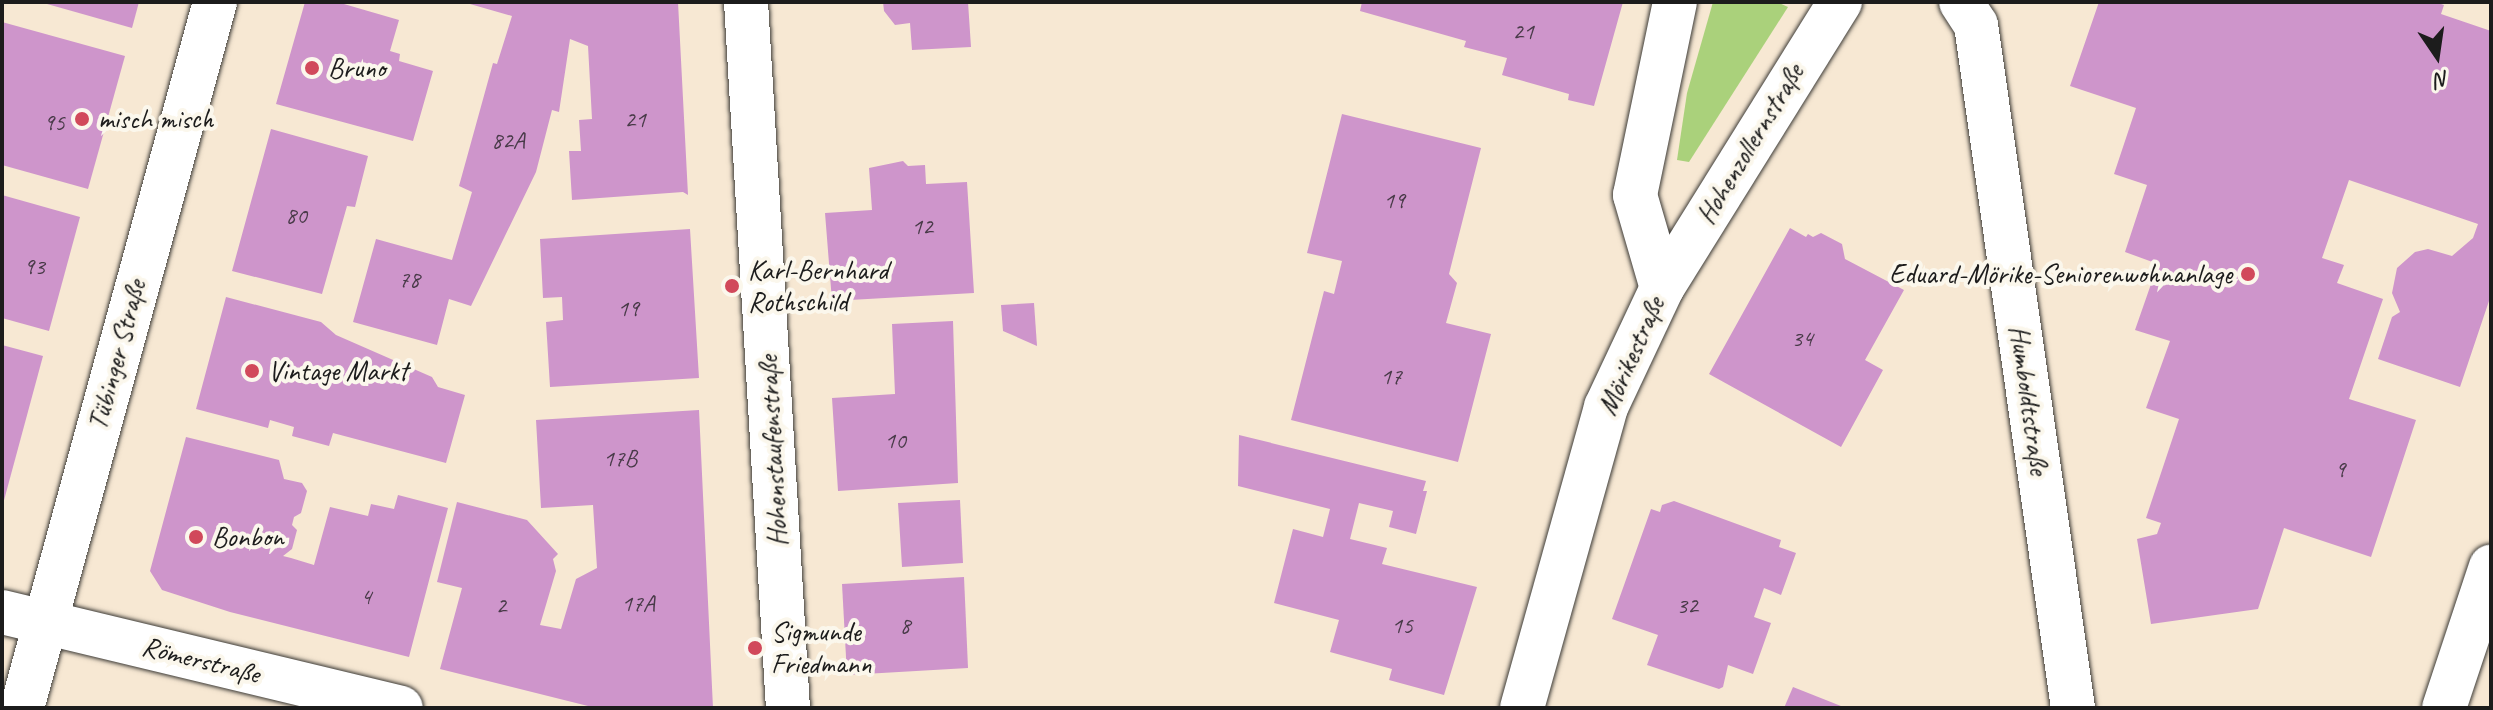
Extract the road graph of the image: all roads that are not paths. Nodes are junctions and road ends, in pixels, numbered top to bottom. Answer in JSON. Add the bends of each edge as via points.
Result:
{"nodes":[{"id":1,"x":215,"y":2,"type":"edge"},
{"id":2,"x":746,"y":2,"type":"edge"},
{"id":3,"x":1675,"y":2,"type":"edge"},
{"id":4,"x":1840,"y":2,"type":"edge"},
{"id":5,"x":1961,"y":2,"type":"edge"},
{"id":6,"x":1662,"y":288,"type":"junction"},
{"id":7,"x":2491,"y":567,"type":"edge"},
{"id":8,"x":2,"y":612,"type":"edge"},
{"id":9,"x":45,"y":623,"type":"junction"},
{"id":10,"x":22,"y":708,"type":"edge"},
{"id":11,"x":401,"y":708,"type":"edge"},
{"id":12,"x":788,"y":708,"type":"edge"},
{"id":13,"x":1522,"y":708,"type":"edge"},
{"id":14,"x":2073,"y":708,"type":"edge"},
{"id":15,"x":2444,"y":708,"type":"edge"}],
"edges":[{"from":1,"to":9,"type":"street","name":"Tübinger Straße"},
{"from":2,"to":12,"type":"street","name":"Hohenstaufenstraße"},
{"from":3,"to":6,"type":"street","name":"Mörikestraße","via":[[1635,195]]},
{"from":4,"to":6,"type":"street","name":"Hohenzollernstraße"},
{"from":5,"to":14,"type":"street","name":"Humboldtstraße","via":[[1976,25]]},
{"from":6,"to":13,"type":"street","name":"Mörikestraße","via":[[1606,407]]},
{"from":7,"to":15,"type":"street"},
{"from":8,"to":9,"type":"street","name":"Römerstraße"},
{"from":9,"to":10,"type":"street","name":"Tübinger Straße"},
{"from":9,"to":11,"type":"street","name":"Römerstraße"}]}
